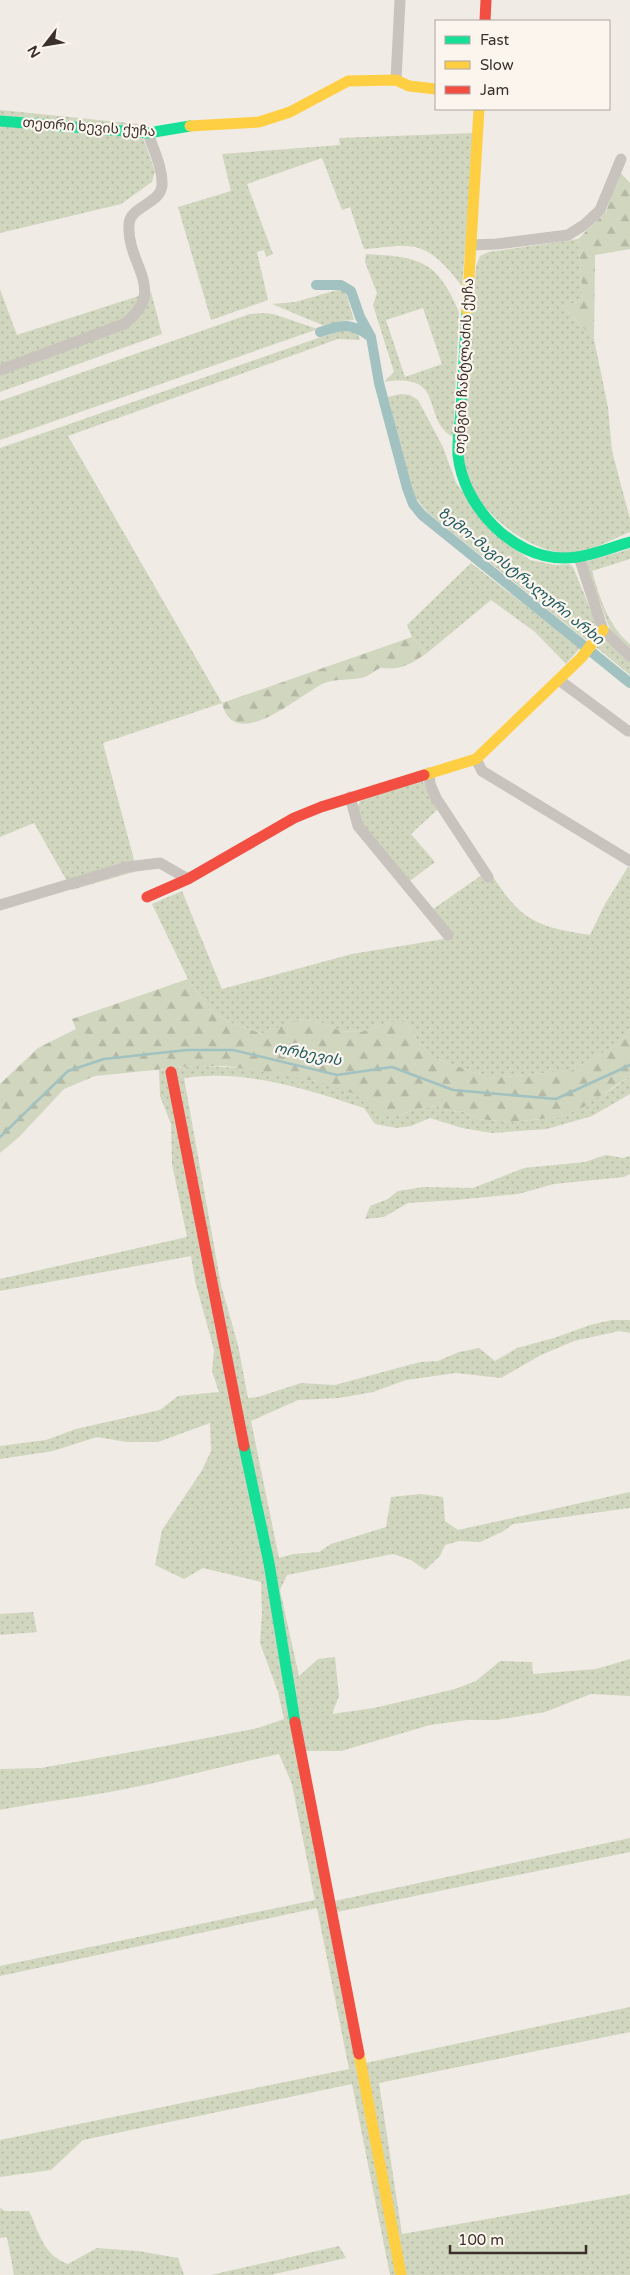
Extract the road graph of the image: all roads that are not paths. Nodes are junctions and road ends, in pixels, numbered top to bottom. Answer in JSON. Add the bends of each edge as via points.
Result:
{"nodes":[{"id":1,"x":400,"y":0,"type":"edge"},
{"id":2,"x":486,"y":0,"type":"edge"},
{"id":3,"x":485,"y":20,"type":"edge"},
{"id":4,"x":396,"y":80,"type":"junction"},
{"id":5,"x":435,"y":89,"type":"edge"},
{"id":6,"x":480,"y":110,"type":"edge"},
{"id":7,"x":0,"y":121,"type":"edge"},
{"id":8,"x":148,"y":134,"type":"junction"},
{"id":9,"x":621,"y":159,"type":"dead end"},
{"id":10,"x":472,"y":245,"type":"junction"},
{"id":11,"x":0,"y":370,"type":"edge"},
{"id":12,"x":630,"y":542,"type":"edge"},
{"id":13,"x":578,"y":557,"type":"junction"},
{"id":14,"x":603,"y":630,"type":"junction"},
{"id":15,"x":630,"y":656,"type":"edge"},
{"id":16,"x":558,"y":680,"type":"junction"},
{"id":17,"x":628,"y":731,"type":"dead end"},
{"id":18,"x":476,"y":759,"type":"junction"},
{"id":19,"x":429,"y":773,"type":"junction"},
{"id":20,"x":350,"y":797,"type":"junction"},
{"id":21,"x":630,"y":861,"type":"edge"},
{"id":22,"x":488,"y":877,"type":"dead end"},
{"id":23,"x":188,"y":879,"type":"junction"},
{"id":24,"x":147,"y":897,"type":"dead end"},
{"id":25,"x":0,"y":905,"type":"edge"},
{"id":26,"x":448,"y":935,"type":"dead end"},
{"id":27,"x":171,"y":1072,"type":"dead end"},
{"id":28,"x":401,"y":2275,"type":"edge"}],
"edges":[{"from":1,"to":4,"type":"street"},
{"from":2,"to":3,"type":"street"},
{"from":4,"to":5,"type":"street","name":"თეთრი ხევის ქუჩა","via":[[409,86]]},
{"from":4,"to":8,"type":"street","name":"თეთრი ხევის ქუჩა","via":[[348,81],[290,112],[259,122],[193,126]]},
{"from":6,"to":10,"type":"street","name":"თენგიზ ჩანტლაძის ქუჩა"},
{"from":7,"to":8,"type":"street","name":"თეთრი ხევის ქუჩა"},
{"from":8,"to":11,"type":"street","via":[[162,186],[157,197],[128,222],[130,244],[145,287],[144,299],[136,314],[124,324]]},
{"from":9,"to":10,"type":"street","via":[[600,210],[568,235]]},
{"from":10,"to":13,"type":"street","name":"თენგიზ ჩანტლაძის ქუჩა","via":[[458,454],[464,483],[476,506],[505,534],[536,552],[557,558]]},
{"from":12,"to":13,"type":"street","name":"თენგიზ ჩანტლაძის ქუჩა"},
{"from":13,"to":14,"type":"street"},
{"from":14,"to":15,"type":"street"},
{"from":14,"to":16,"type":"street"},
{"from":16,"to":17,"type":"street"},
{"from":16,"to":18,"type":"street"},
{"from":18,"to":19,"type":"street"},
{"from":18,"to":21,"type":"street","via":[[482,772]]},
{"from":19,"to":20,"type":"street"},
{"from":19,"to":22,"type":"street","via":[[436,798]]},
{"from":20,"to":23,"type":"street","via":[[294,818]]},
{"from":20,"to":26,"type":"street","via":[[358,826]]},
{"from":23,"to":24,"type":"street"},
{"from":23,"to":25,"type":"street","via":[[160,863],[127,867]]},
{"from":27,"to":28,"type":"street","via":[[269,1563]]}]}
